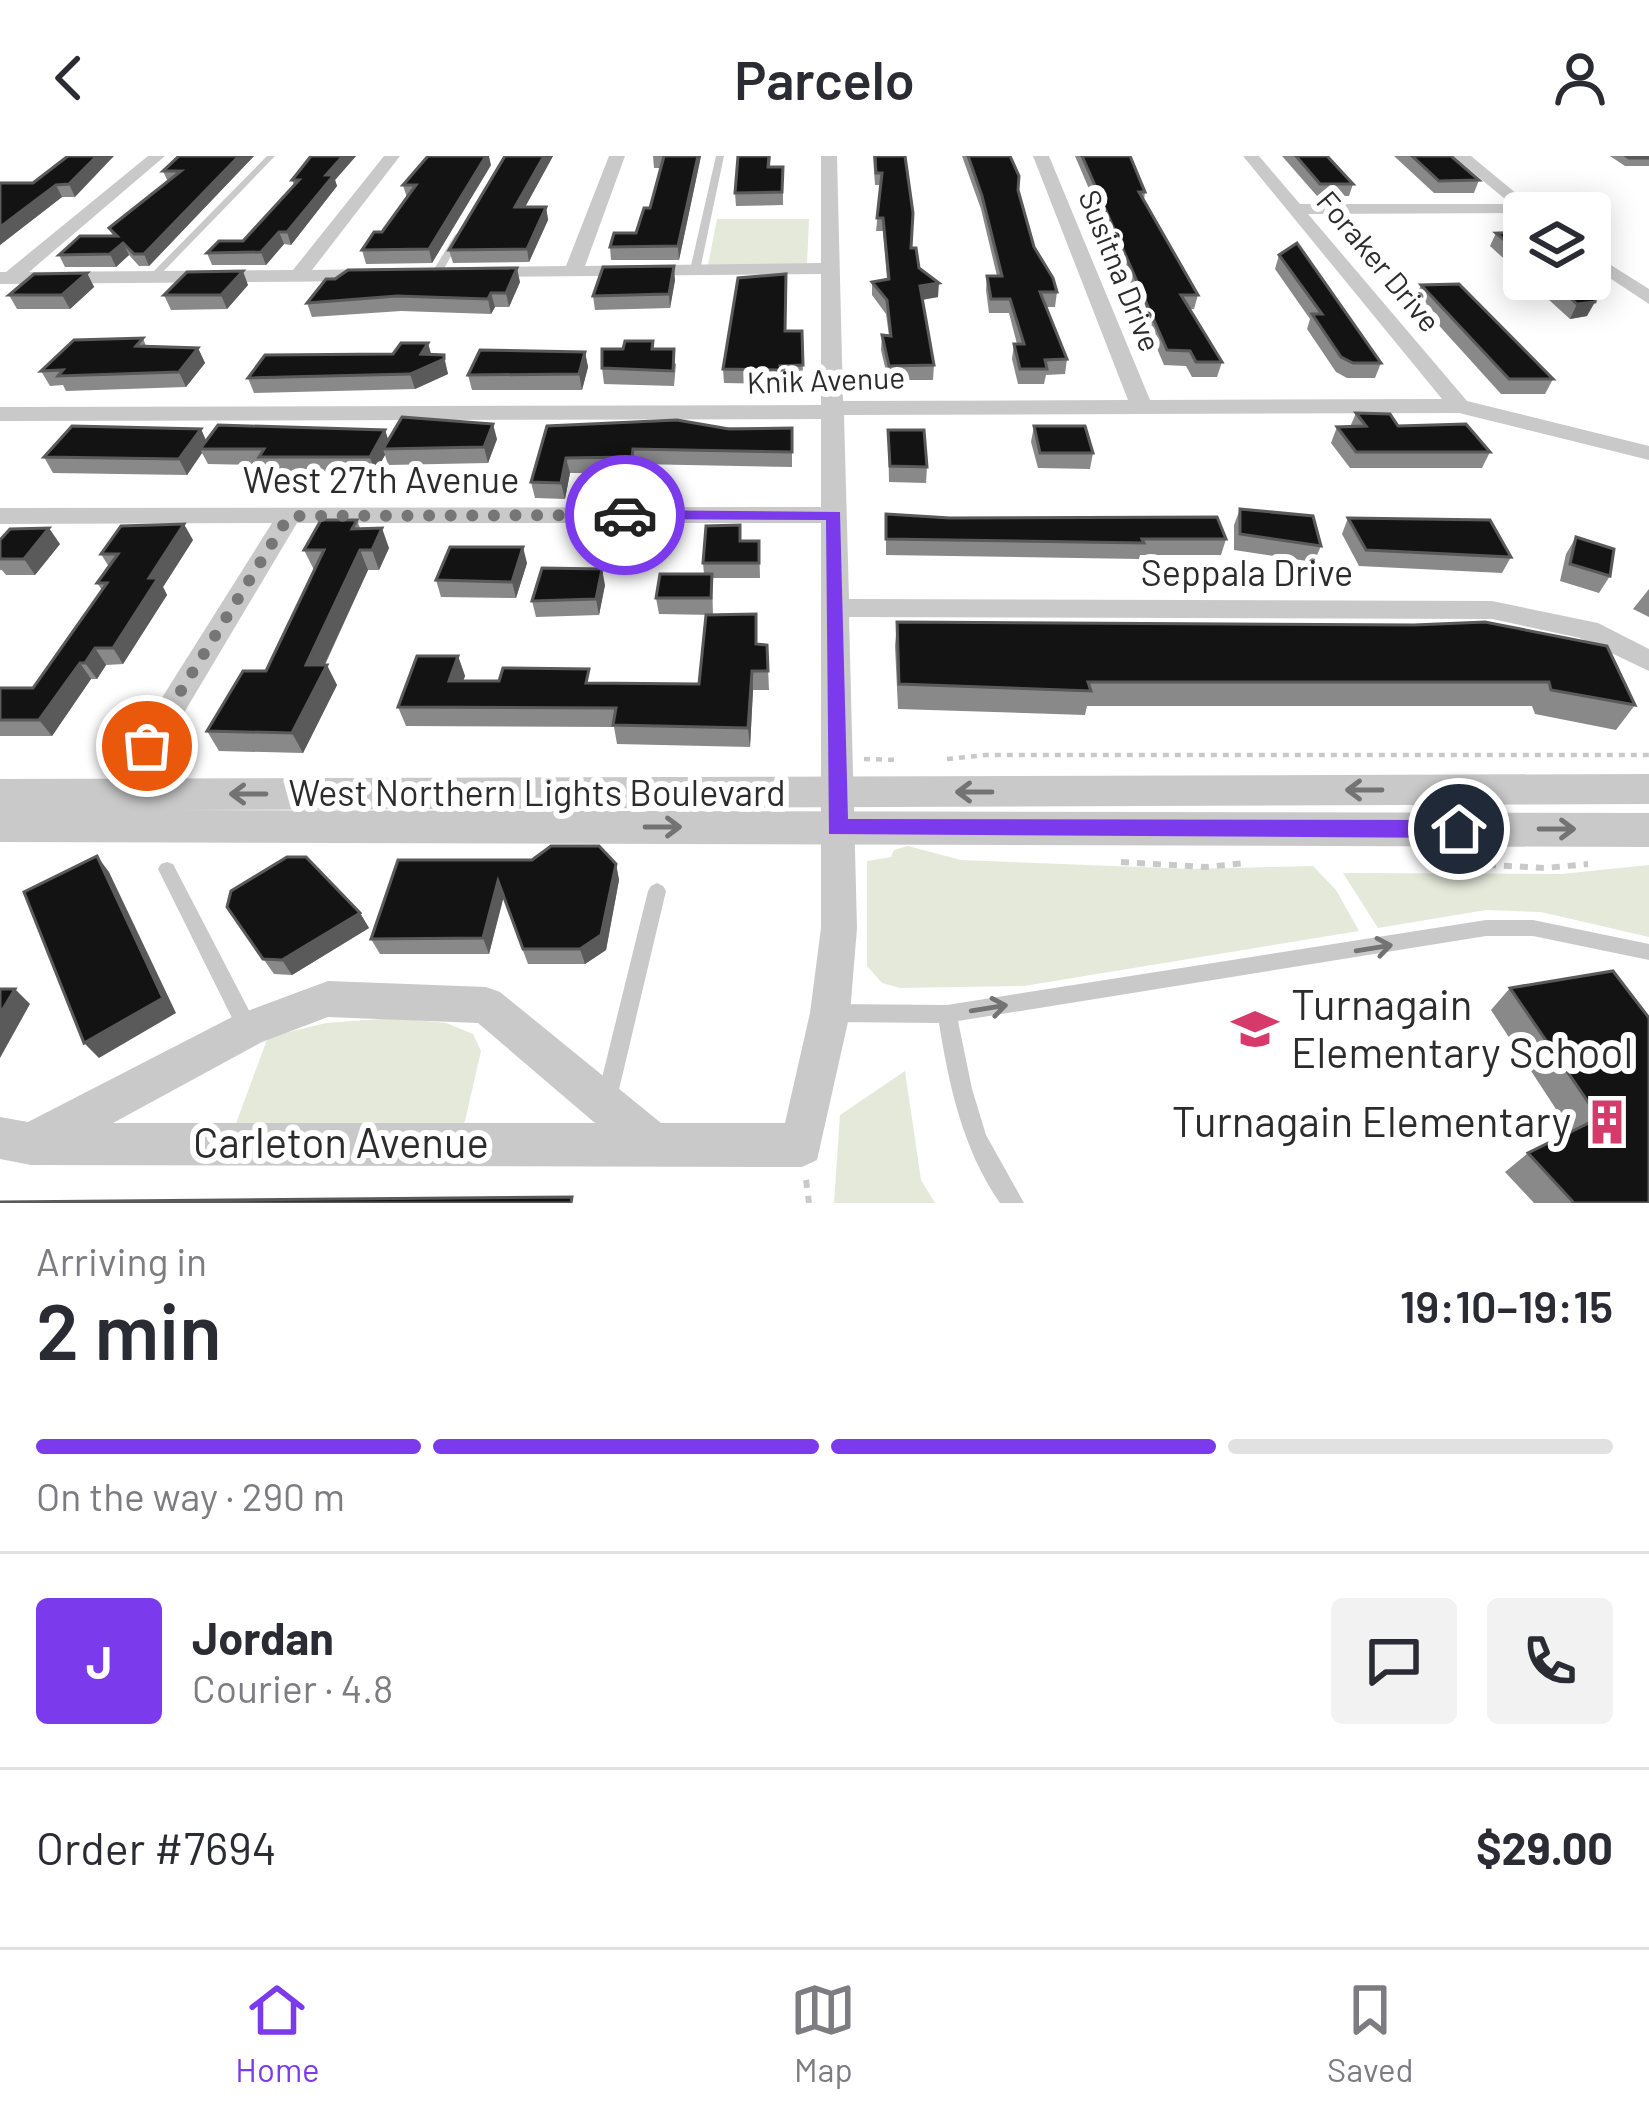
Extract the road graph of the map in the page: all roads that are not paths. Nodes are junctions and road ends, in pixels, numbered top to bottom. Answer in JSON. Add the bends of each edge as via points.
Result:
{"nodes":[{"id":1,"x":158,"y":156,"type":"edge"},
{"id":2,"x":271,"y":156,"type":"edge"},
{"id":3,"x":392,"y":156,"type":"edge"},
{"id":4,"x":617,"y":156,"type":"edge"},
{"id":5,"x":720,"y":156,"type":"edge"},
{"id":6,"x":830,"y":156,"type":"edge"},
{"id":7,"x":1041,"y":156,"type":"edge"},
{"id":8,"x":1251,"y":156,"type":"edge"},
{"id":9,"x":1461,"y":156,"type":"edge"},
{"id":10,"x":1506,"y":192,"type":"edge"},
{"id":11,"x":1296,"y":209,"type":"junction"},
{"id":12,"x":1503,"y":211,"type":"edge"},
{"id":13,"x":471,"y":215,"type":"edge"},
{"id":14,"x":830,"y":268,"type":"junction"},
{"id":15,"x":695,"y":270,"type":"junction"},
{"id":16,"x":573,"y":272,"type":"junction"},
{"id":17,"x":1611,"y":272,"type":"edge"},
{"id":18,"x":436,"y":274,"type":"junction"},
{"id":19,"x":298,"y":276,"type":"junction"},
{"id":20,"x":154,"y":277,"type":"junction"},
{"id":21,"x":6,"y":278,"type":"edge"},
{"id":22,"x":1649,"y":298,"type":"edge"},
{"id":23,"x":1459,"y":406,"type":"junction"},
{"id":24,"x":836,"y":408,"type":"junction"},
{"id":25,"x":1142,"y":408,"type":"junction"},
{"id":26,"x":0,"y":413,"type":"edge"},
{"id":27,"x":1649,"y":453,"type":"edge"},
{"id":28,"x":835,"y":515,"type":"junction"},
{"id":29,"x":0,"y":516,"type":"edge"},
{"id":30,"x":289,"y":516,"type":"junction"},
{"id":31,"x":834,"y":608,"type":"junction"},
{"id":32,"x":1649,"y":661,"type":"edge"},
{"id":33,"x":1649,"y":789,"type":"edge"},
{"id":34,"x":0,"y":796,"type":"edge"},
{"id":35,"x":109,"y":810,"type":"junction"},
{"id":36,"x":837,"y":810,"type":"junction"},
{"id":37,"x":0,"y":826,"type":"edge"},
{"id":38,"x":1649,"y":830,"type":"edge"},
{"id":39,"x":167,"y":869,"type":"dead end"},
{"id":40,"x":657,"y":891,"type":"dead end"},
{"id":41,"x":1649,"y":952,"type":"edge"},
{"id":42,"x":830,"y":1013,"type":"junction"},
{"id":43,"x":946,"y":1014,"type":"junction"},
{"id":44,"x":248,"y":1028,"type":"junction"},
{"id":45,"x":605,"y":1105,"type":"junction"},
{"id":46,"x":15,"y":1141,"type":"edge"},
{"id":47,"x":651,"y":1143,"type":"junction"},
{"id":48,"x":1012,"y":1203,"type":"edge"}],
"edges":[{"from":1,"to":21,"type":"street"},
{"from":2,"to":20,"type":"lane"},
{"from":3,"to":19,"type":"street"},
{"from":4,"to":16,"type":"street"},
{"from":5,"to":15,"type":"lane"},
{"from":6,"to":14,"type":"street"},
{"from":7,"to":25,"type":"street","name":"Susitna Drive"},
{"from":8,"to":11,"type":"street","name":"Foraker Drive"},
{"from":9,"to":10,"type":"street"},
{"from":11,"to":12,"type":"street"},
{"from":11,"to":23,"type":"street","name":"Foraker Drive"},
{"from":13,"to":18,"type":"lane"},
{"from":14,"to":15,"type":"street"},
{"from":14,"to":24,"type":"street"},
{"from":15,"to":16,"type":"street"},
{"from":16,"to":18,"type":"street"},
{"from":17,"to":22,"type":"street"},
{"from":18,"to":19,"type":"street"},
{"from":19,"to":20,"type":"street"},
{"from":20,"to":21,"type":"street"},
{"from":23,"to":25,"type":"street","name":"Knik Avenue"},
{"from":23,"to":27,"type":"street","name":"Knik Avenue"},
{"from":24,"to":25,"type":"street","name":"Knik Avenue"},
{"from":24,"to":26,"type":"street","name":"Knik Avenue","via":[[811,415]]},
{"from":24,"to":28,"type":"street"},
{"from":28,"to":30,"type":"street","name":"West 27th Avenue"},
{"from":28,"to":31,"type":"street"},
{"from":29,"to":30,"type":"street","name":"West 27th Avenue"},
{"from":30,"to":35,"type":"street"},
{"from":31,"to":32,"type":"street","name":"Seppala Drive","via":[[1492,610],[1588,630]]},
{"from":31,"to":36,"type":"street"},
{"from":33,"to":36,"type":"street","name":"West Northern Lights Boulevard","one_way":true},
{"from":34,"to":35,"type":"street","name":"West Northern Lights Boulevard"},
{"from":35,"to":36,"type":"street","name":"West Northern Lights Boulevard"},
{"from":35,"to":37,"type":"street","name":"West Northern Lights Boulevard"},
{"from":36,"to":38,"type":"street","name":"West Northern Lights Boulevard","one_way":true},
{"from":36,"to":42,"type":"street","via":[[839,928]]},
{"from":39,"to":44,"type":"lane"},
{"from":40,"to":45,"type":"lane"},
{"from":43,"to":41,"type":"lane","one_way":true,"via":[[1486,928],[1550,931]]},
{"from":42,"to":43,"type":"lane"},
{"from":42,"to":47,"type":"street","name":"Carleton Avenue","via":[[802,1145]]},
{"from":43,"to":48,"type":"lane","via":[[959,1088]]},
{"from":44,"to":45,"type":"street","name":"Carleton Avenue","via":[[328,999],[485,1005]]},
{"from":44,"to":46,"type":"street","name":"Carleton Avenue"},
{"from":45,"to":47,"type":"street","name":"Carleton Avenue"},
{"from":46,"to":47,"type":"street","name":"Carleton Avenue"}]}
